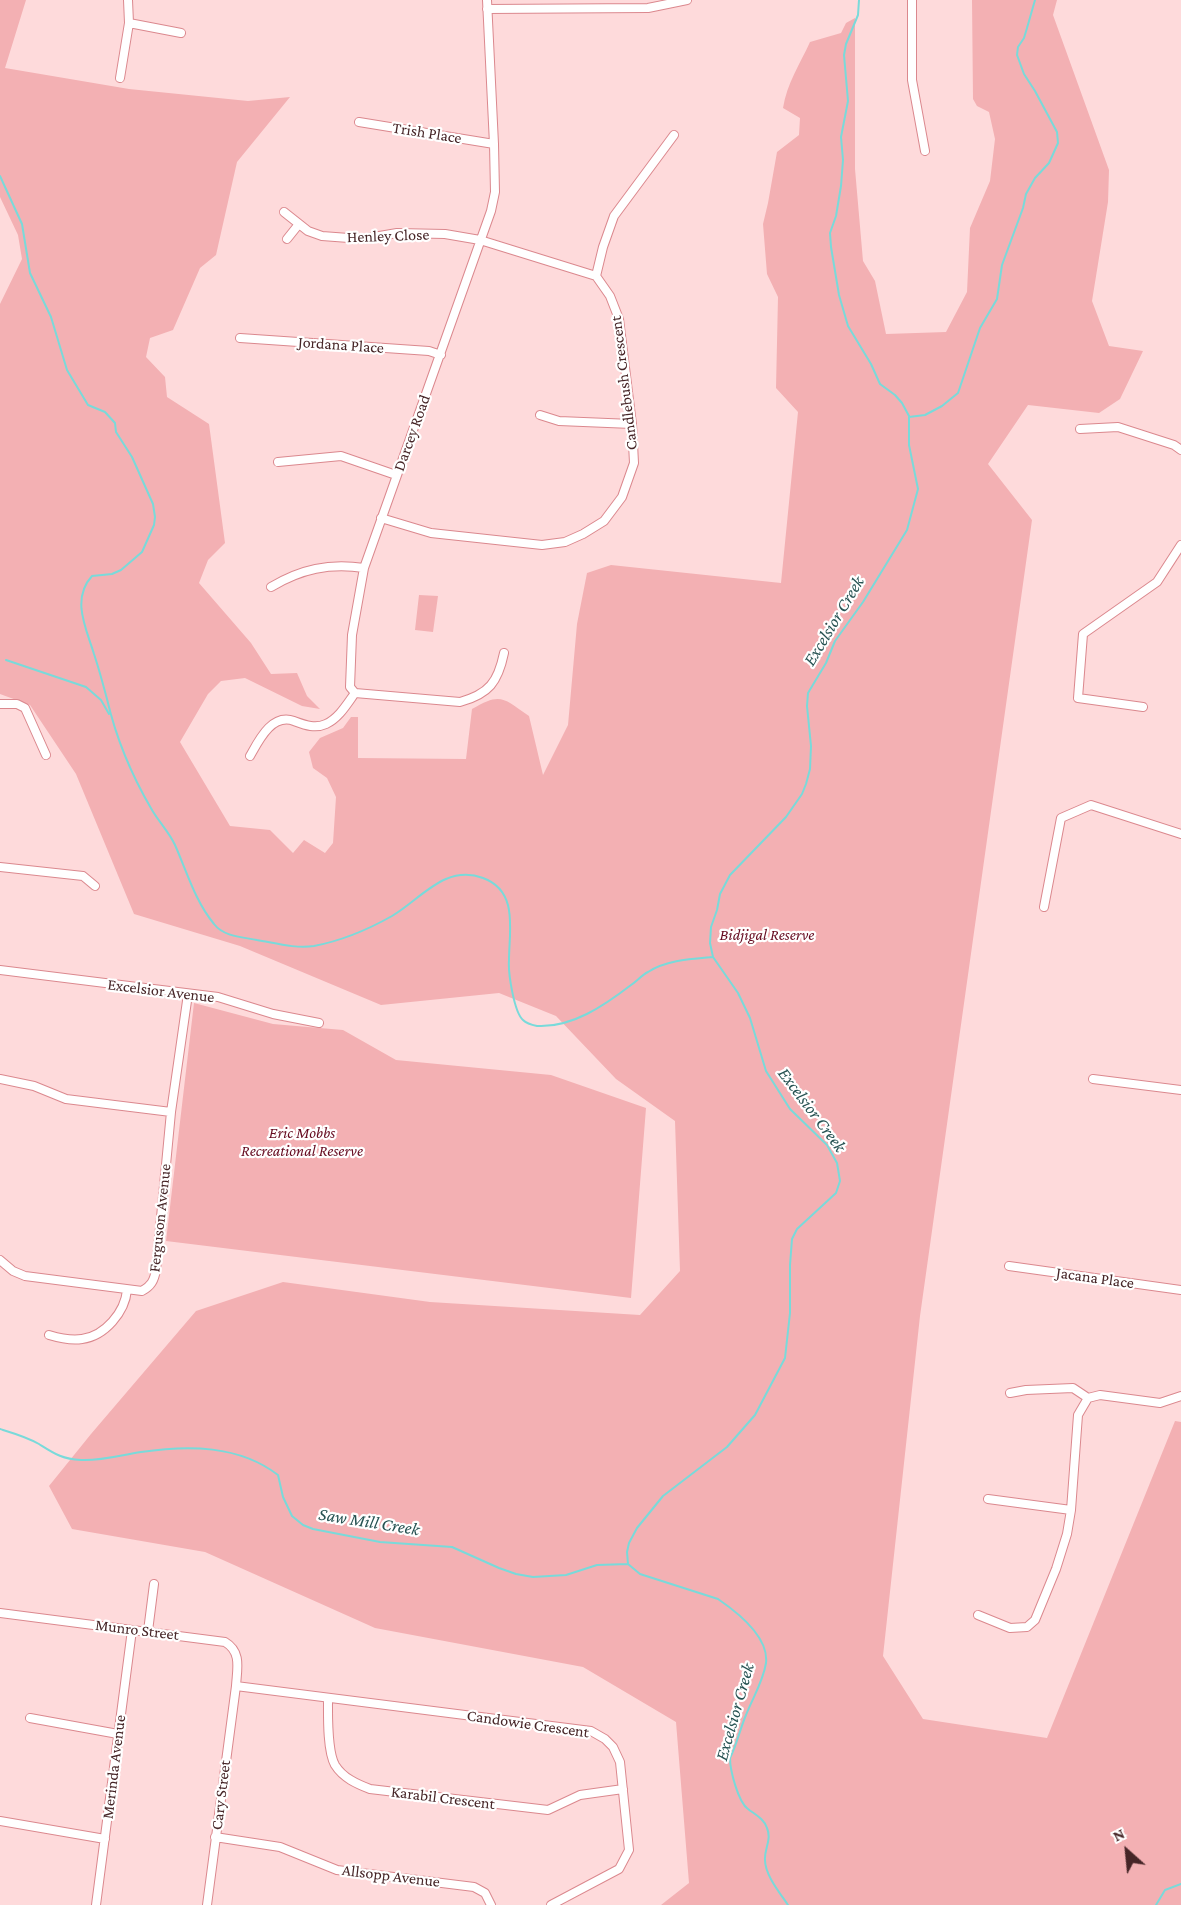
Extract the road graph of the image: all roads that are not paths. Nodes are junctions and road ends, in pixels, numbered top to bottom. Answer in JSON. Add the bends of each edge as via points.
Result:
{"nodes":[{"id":1,"x":128,"y":0,"type":"edge"},
{"id":2,"x":687,"y":0,"type":"edge"},
{"id":3,"x":912,"y":0,"type":"edge"},
{"id":4,"x":487,"y":4,"type":"edge"},
{"id":5,"x":129,"y":23,"type":"junction"},
{"id":6,"x":181,"y":33,"type":"dead end"},
{"id":7,"x":120,"y":78,"type":"dead end"},
{"id":8,"x":359,"y":122,"type":"dead end"},
{"id":9,"x":674,"y":135,"type":"dead end"},
{"id":10,"x":494,"y":144,"type":"junction"},
{"id":11,"x":925,"y":152,"type":"dead end"},
{"id":12,"x":284,"y":212,"type":"dead end"},
{"id":13,"x":299,"y":224,"type":"junction"},
{"id":14,"x":287,"y":239,"type":"dead end"},
{"id":15,"x":480,"y":240,"type":"junction"},
{"id":16,"x":596,"y":276,"type":"junction"},
{"id":17,"x":240,"y":338,"type":"dead end"},
{"id":18,"x":441,"y":355,"type":"junction"},
{"id":19,"x":540,"y":415,"type":"dead end"},
{"id":20,"x":632,"y":424,"type":"junction"},
{"id":21,"x":1080,"y":429,"type":"dead end"},
{"id":22,"x":1181,"y":450,"type":"edge"},
{"id":23,"x":278,"y":462,"type":"dead end"},
{"id":24,"x":396,"y":475,"type":"junction"},
{"id":25,"x":381,"y":518,"type":"junction"},
{"id":26,"x":1181,"y":545,"type":"edge"},
{"id":27,"x":364,"y":568,"type":"junction"},
{"id":28,"x":271,"y":587,"type":"dead end"},
{"id":29,"x":504,"y":653,"type":"dead end"},
{"id":30,"x":355,"y":693,"type":"junction"},
{"id":31,"x":0,"y":705,"type":"edge"},
{"id":32,"x":1143,"y":707,"type":"dead end"},
{"id":33,"x":46,"y":755,"type":"dead end"},
{"id":34,"x":250,"y":756,"type":"dead end"},
{"id":35,"x":1181,"y":834,"type":"edge"},
{"id":36,"x":0,"y":867,"type":"edge"},
{"id":37,"x":95,"y":886,"type":"dead end"},
{"id":38,"x":1044,"y":908,"type":"dead end"},
{"id":39,"x":0,"y":970,"type":"edge"},
{"id":40,"x":188,"y":994,"type":"junction"},
{"id":41,"x":319,"y":1023,"type":"dead end"},
{"id":42,"x":0,"y":1079,"type":"edge"},
{"id":43,"x":1093,"y":1079,"type":"dead end"},
{"id":44,"x":1181,"y":1090,"type":"edge"},
{"id":45,"x":171,"y":1112,"type":"junction"},
{"id":46,"x":0,"y":1260,"type":"edge"},
{"id":47,"x":1009,"y":1266,"type":"dead end"},
{"id":48,"x":127,"y":1290,"type":"junction"},
{"id":49,"x":1181,"y":1290,"type":"edge"},
{"id":50,"x":49,"y":1335,"type":"dead end"},
{"id":51,"x":1010,"y":1393,"type":"dead end"},
{"id":52,"x":1181,"y":1396,"type":"edge"},
{"id":53,"x":1088,"y":1398,"type":"junction"},
{"id":54,"x":988,"y":1499,"type":"dead end"},
{"id":55,"x":1071,"y":1509,"type":"junction"},
{"id":56,"x":154,"y":1584,"type":"dead end"},
{"id":57,"x":0,"y":1613,"type":"edge"},
{"id":58,"x":978,"y":1615,"type":"dead end"},
{"id":59,"x":132,"y":1630,"type":"junction"},
{"id":60,"x":148,"y":1631,"type":"junction"},
{"id":61,"x":236,"y":1686,"type":"junction"},
{"id":62,"x":328,"y":1699,"type":"junction"},
{"id":63,"x":30,"y":1718,"type":"dead end"},
{"id":64,"x":118,"y":1734,"type":"junction"},
{"id":65,"x":623,"y":1789,"type":"junction"},
{"id":66,"x":0,"y":1821,"type":"edge"},
{"id":67,"x":215,"y":1837,"type":"junction"},
{"id":68,"x":105,"y":1839,"type":"junction"},
{"id":69,"x":96,"y":1905,"type":"edge"},
{"id":70,"x":207,"y":1905,"type":"edge"},
{"id":71,"x":491,"y":1905,"type":"edge"},
{"id":72,"x":551,"y":1905,"type":"edge"}],
"edges":[{"from":1,"to":5,"type":"street"},
{"from":2,"to":4,"type":"street","via":[[648,8]]},
{"from":3,"to":11,"type":"street","via":[[912,80]]},
{"from":4,"to":10,"type":"street","name":"Darcey Road"},
{"from":5,"to":6,"type":"street"},
{"from":5,"to":7,"type":"street"},
{"from":8,"to":10,"type":"street","name":"Trish Place"},
{"from":9,"to":16,"type":"street","via":[[614,216]]},
{"from":10,"to":15,"type":"street","name":"Darcey Road","via":[[495,192]]},
{"from":12,"to":13,"type":"street","name":"Henley Close"},
{"from":13,"to":14,"type":"street"},
{"from":13,"to":15,"type":"street","name":"Henley Close","via":[[329,237],[362,239],[397,233],[445,234]]},
{"from":15,"to":16,"type":"street"},
{"from":15,"to":18,"type":"street","name":"Darcey Road"},
{"from":16,"to":20,"type":"street","name":"Candlebush Crescent","via":[[619,319]]},
{"from":17,"to":18,"type":"street","name":"Jordana Place"},
{"from":18,"to":24,"type":"street","name":"Darcey Road"},
{"from":19,"to":20,"type":"street","via":[[559,421]]},
{"from":20,"to":25,"type":"street","name":"Candlebush Crescent","via":[[634,464],[622,497],[604,521],[565,542],[542,545],[431,533]]},
{"from":21,"to":22,"type":"street","via":[[1119,427]]},
{"from":23,"to":24,"type":"street","via":[[341,456]]},
{"from":24,"to":25,"type":"street","name":"Darcey Road"},
{"from":25,"to":27,"type":"street","name":"Darcey Road"},
{"from":26,"to":32,"type":"street","via":[[1157,582],[1083,634],[1078,698]]},
{"from":27,"to":28,"type":"street","via":[[341,565],[311,570]]},
{"from":27,"to":30,"type":"street","name":"Darcey Road","via":[[351,646],[349,679]]},
{"from":29,"to":30,"type":"street","via":[[492,685],[460,702]]},
{"from":30,"to":34,"type":"street","via":[[326,724],[314,727],[291,720],[270,726]]},
{"from":31,"to":33,"type":"street","via":[[17,704],[25,708]]},
{"from":35,"to":38,"type":"street","via":[[1091,805],[1061,818]]},
{"from":36,"to":37,"type":"street","via":[[83,876]]},
{"from":39,"to":40,"type":"street","name":"Excelsior Avenue"},
{"from":40,"to":41,"type":"street","name":"Excelsior Avenue","via":[[218,997]]},
{"from":40,"to":45,"type":"street","name":"Ferguson Avenue"},
{"from":42,"to":45,"type":"street","via":[[34,1086],[66,1099]]},
{"from":43,"to":44,"type":"street"},
{"from":45,"to":48,"type":"street","name":"Ferguson Avenue","via":[[154,1280],[142,1291]]},
{"from":46,"to":48,"type":"street","name":"Ferguson Avenue","via":[[25,1276]]},
{"from":47,"to":49,"type":"street","name":"Jacana Place"},
{"from":48,"to":50,"type":"street","via":[[120,1312],[99,1333],[72,1340]]},
{"from":51,"to":53,"type":"street","via":[[1073,1388]]},
{"from":52,"to":53,"type":"street","via":[[1160,1403],[1100,1395]]},
{"from":53,"to":55,"type":"street","via":[[1078,1415]]},
{"from":54,"to":55,"type":"street"},
{"from":55,"to":58,"type":"street","via":[[1056,1569],[1035,1620],[1027,1627],[1010,1628]]},
{"from":56,"to":60,"type":"street"},
{"from":57,"to":59,"type":"street","name":"Munro Street"},
{"from":59,"to":60,"type":"street","name":"Munro Street"},
{"from":59,"to":64,"type":"street","name":"Merinda Avenue"},
{"from":60,"to":61,"type":"street","name":"Munro Street","via":[[229,1644],[238,1658]]},
{"from":61,"to":62,"type":"street","name":"Candowie Crescent"},
{"from":61,"to":67,"type":"street","name":"Cary Street"},
{"from":62,"to":65,"type":"street","name":"Candowie Crescent","via":[[591,1731],[613,1747],[620,1762]]},
{"from":62,"to":65,"type":"street","name":"Karabil Crescent","via":[[335,1764],[353,1783],[370,1789],[548,1810],[580,1796]]},
{"from":63,"to":64,"type":"street"},
{"from":64,"to":68,"type":"street","name":"Merinda Avenue"},
{"from":65,"to":72,"type":"street","name":"Candowie Crescent","via":[[629,1850],[619,1869]]},
{"from":66,"to":68,"type":"street"},
{"from":67,"to":70,"type":"street","name":"Cary Street"},
{"from":67,"to":71,"type":"street","name":"Allsopp Avenue","via":[[280,1846],[337,1870],[474,1887],[485,1893]]},
{"from":68,"to":69,"type":"street","name":"Merinda Avenue"}]}
